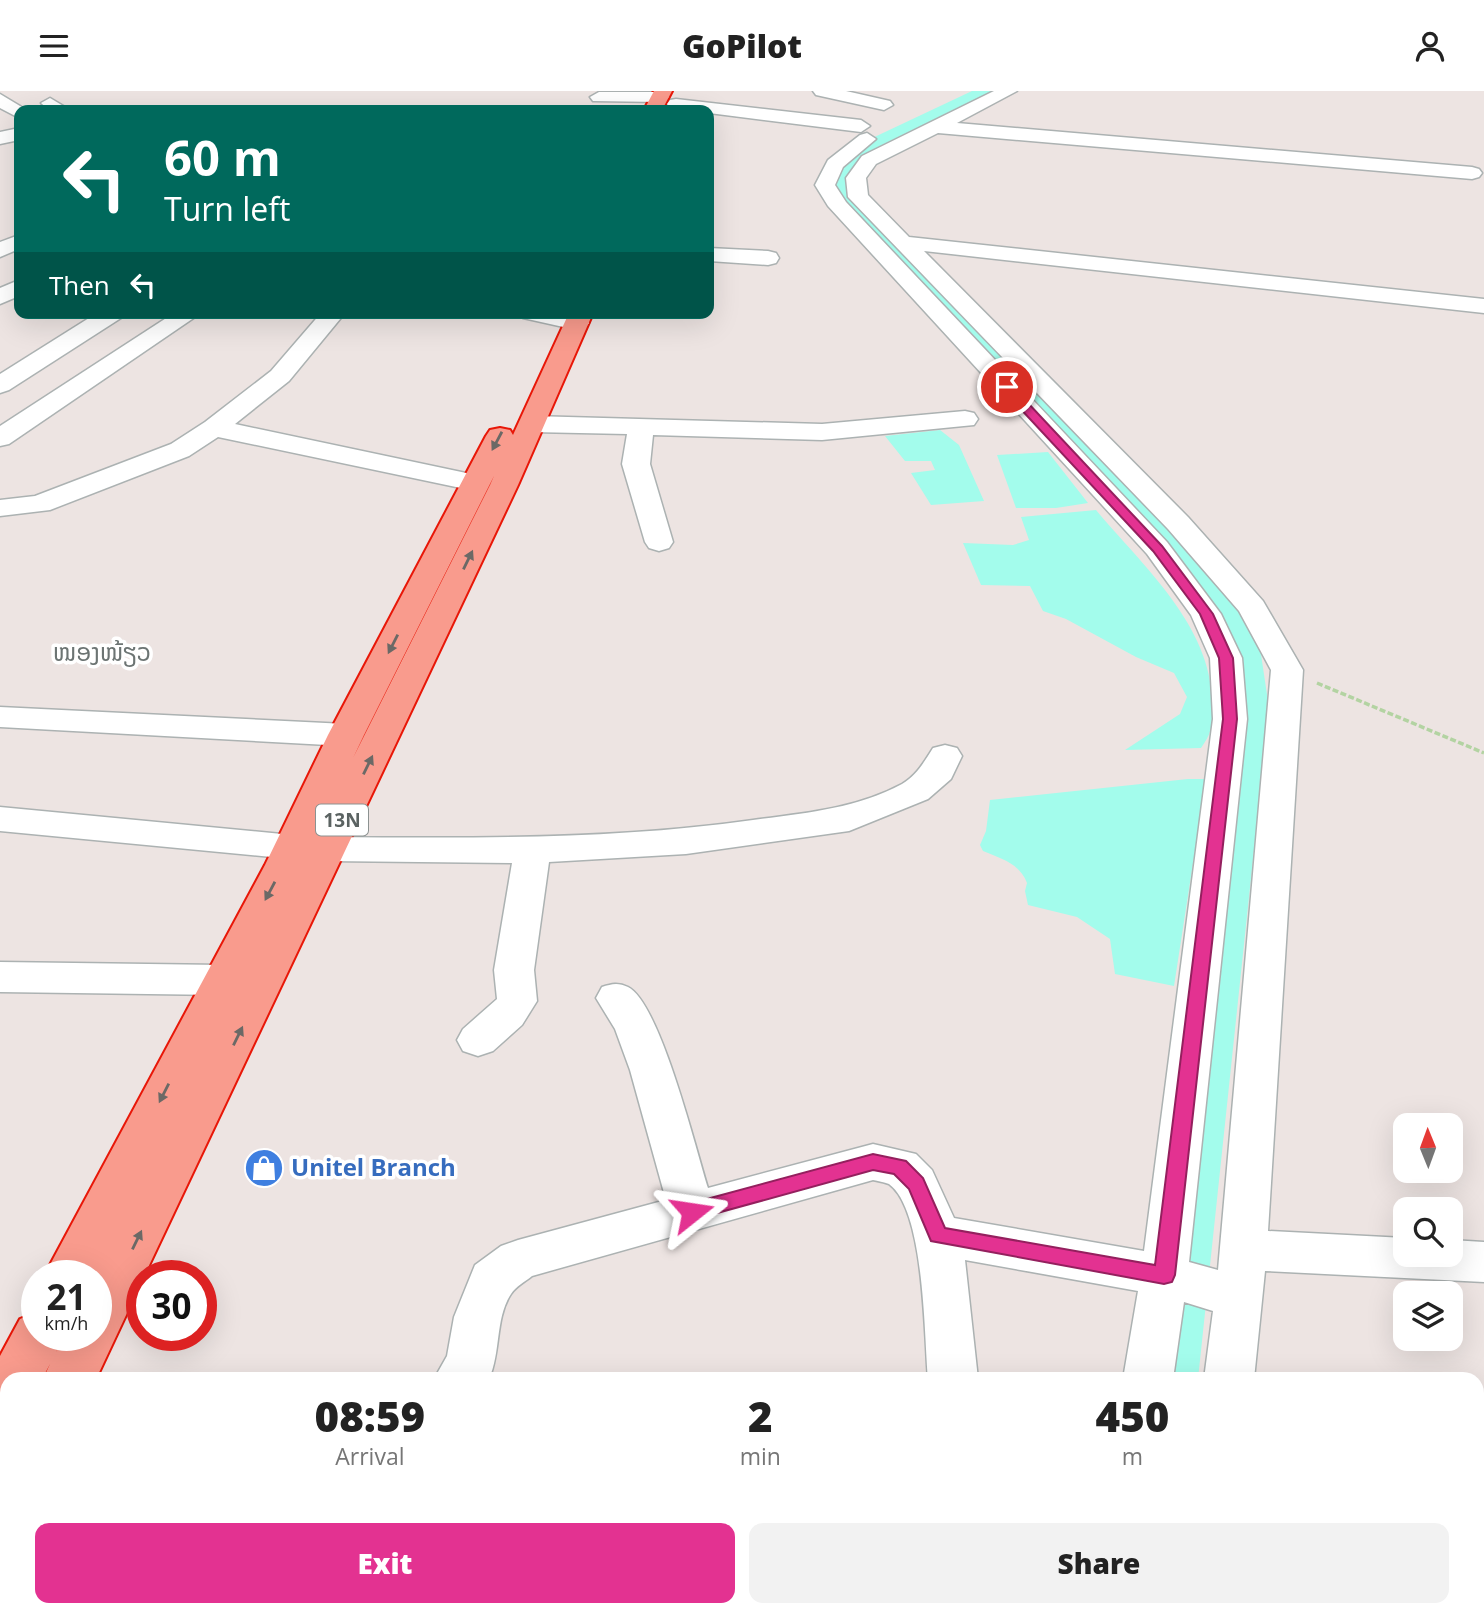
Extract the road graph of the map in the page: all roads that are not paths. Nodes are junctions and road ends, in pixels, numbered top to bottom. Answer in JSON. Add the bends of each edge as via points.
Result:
{"nodes":[{"id":1,"x":821,"y":91,"type":"edge"},
{"id":2,"x":970,"y":91,"type":"edge"},
{"id":3,"x":1008,"y":91,"type":"edge"},
{"id":4,"x":600,"y":97,"type":"dead end"},
{"id":5,"x":668,"y":101,"type":"edge"},
{"id":6,"x":699,"y":105,"type":"edge"},
{"id":7,"x":884,"y":105,"type":"dead end"},
{"id":8,"x":714,"y":107,"type":"edge"},
{"id":9,"x":861,"y":126,"type":"dead end"},
{"id":10,"x":933,"y":127,"type":"junction"},
{"id":11,"x":1472,"y":173,"type":"dead end"},
{"id":12,"x":906,"y":243,"type":"junction"},
{"id":13,"x":714,"y":254,"type":"edge"},
{"id":14,"x":768,"y":258,"type":"dead end"},
{"id":15,"x":1484,"y":306,"type":"edge"},
{"id":16,"x":104,"y":319,"type":"edge"},
{"id":17,"x":181,"y":319,"type":"edge"},
{"id":18,"x":329,"y":319,"type":"edge"},
{"id":19,"x":558,"y":319,"type":"edge"},
{"id":20,"x":559,"y":319,"type":"edge"},
{"id":21,"x":0,"y":385,"type":"edge"},
{"id":22,"x":965,"y":419,"type":"dead end"},
{"id":23,"x":532,"y":424,"type":"junction"},
{"id":24,"x":214,"y":428,"type":"junction"},
{"id":25,"x":641,"y":428,"type":"junction"},
{"id":26,"x":0,"y":438,"type":"edge"},
{"id":27,"x":475,"y":483,"type":"junction"},
{"id":28,"x":0,"y":508,"type":"edge"},
{"id":29,"x":659,"y":542,"type":"dead end"},
{"id":30,"x":0,"y":717,"type":"edge"},
{"id":31,"x":346,"y":736,"type":"junction"},
{"id":32,"x":945,"y":756,"type":"dead end"},
{"id":33,"x":0,"y":819,"type":"edge"},
{"id":34,"x":310,"y":848,"type":"junction"},
{"id":35,"x":532,"y":851,"type":"junction"},
{"id":36,"x":0,"y":977,"type":"edge"},
{"id":37,"x":222,"y":980,"type":"junction"},
{"id":38,"x":616,"y":998,"type":"dead end"},
{"id":39,"x":478,"y":1040,"type":"dead end"},
{"id":40,"x":692,"y":1212,"type":"junction"},
{"id":41,"x":939,"y":1235,"type":"junction"},
{"id":42,"x":1244,"y":1250,"type":"junction"},
{"id":43,"x":77,"y":1260,"type":"edge"},
{"id":44,"x":1484,"y":1262,"type":"edge"},
{"id":45,"x":1171,"y":1277,"type":"junction"},
{"id":46,"x":1231,"y":1294,"type":"junction"},
{"id":47,"x":46,"y":1359,"type":"edge"},
{"id":48,"x":34,"y":1372,"type":"edge"},
{"id":49,"x":464,"y":1372,"type":"edge"},
{"id":50,"x":952,"y":1372,"type":"edge"},
{"id":51,"x":1151,"y":1372,"type":"edge"},
{"id":52,"x":1229,"y":1372,"type":"edge"}],
"edges":[{"from":1,"to":7,"type":"street"},
{"from":2,"to":45,"type":"street","via":[[867,138],[835,164],[825,185],[838,206],[1157,548],[1206,614],[1226,658],[1230,719]]},
{"from":3,"to":10,"type":"street"},
{"from":4,"to":5,"type":"street"},
{"from":5,"to":6,"type":"street"},
{"from":8,"to":9,"type":"street"},
{"from":10,"to":11,"type":"street"},
{"from":10,"to":12,"type":"street","via":[[869,160],[856,178],[858,197]]},
{"from":12,"to":15,"type":"street"},
{"from":12,"to":42,"type":"street","via":[[1178,523],[1252,607],[1287,670]]},
{"from":13,"to":14,"type":"street"},
{"from":16,"to":21,"type":"street"},
{"from":17,"to":26,"type":"street"},
{"from":18,"to":24,"type":"street","via":[[280,376]]},
{"from":19,"to":27,"type":"highway","number":"13N","one_way":true},
{"from":20,"to":23,"type":"highway","number":"13N"},
{"from":22,"to":25,"type":"street","via":[[822,432]]},
{"from":23,"to":25,"type":"street"},
{"from":34,"to":23,"type":"highway","number":"13N","one_way":true},
{"from":24,"to":27,"type":"street"},
{"from":24,"to":28,"type":"street","via":[[180,450],[40,504]]},
{"from":25,"to":29,"type":"street","via":[[636,464]]},
{"from":27,"to":31,"type":"highway","number":"13N","one_way":true},
{"from":30,"to":31,"type":"street"},
{"from":31,"to":34,"type":"highway","number":"13N"},
{"from":32,"to":35,"type":"street","via":[[939,771],[916,791],[849,819],[685,842]]},
{"from":33,"to":34,"type":"street"},
{"from":34,"to":35,"type":"street"},
{"from":34,"to":37,"type":"highway","number":"13N","one_way":true},
{"from":47,"to":34,"type":"highway","number":"13N","one_way":true},
{"from":35,"to":39,"type":"street","via":[[514,970],[517,1000]]},
{"from":36,"to":37,"type":"street"},
{"from":37,"to":43,"type":"highway","number":"13N","one_way":true},
{"from":38,"to":40,"type":"street","via":[[635,1024]]},
{"from":40,"to":41,"type":"street","via":[[873,1162],[900,1167],[916,1184]]},
{"from":40,"to":49,"type":"street","via":[[518,1260],[492,1280],[478,1317],[470,1366]]},
{"from":41,"to":45,"type":"street"},
{"from":41,"to":50,"type":"street"},
{"from":42,"to":44,"type":"street"},
{"from":42,"to":46,"type":"street"},
{"from":45,"to":46,"type":"street"},
{"from":45,"to":51,"type":"street"},
{"from":46,"to":52,"type":"street"},
{"from":47,"to":48,"type":"highway","number":"13N"}]}
